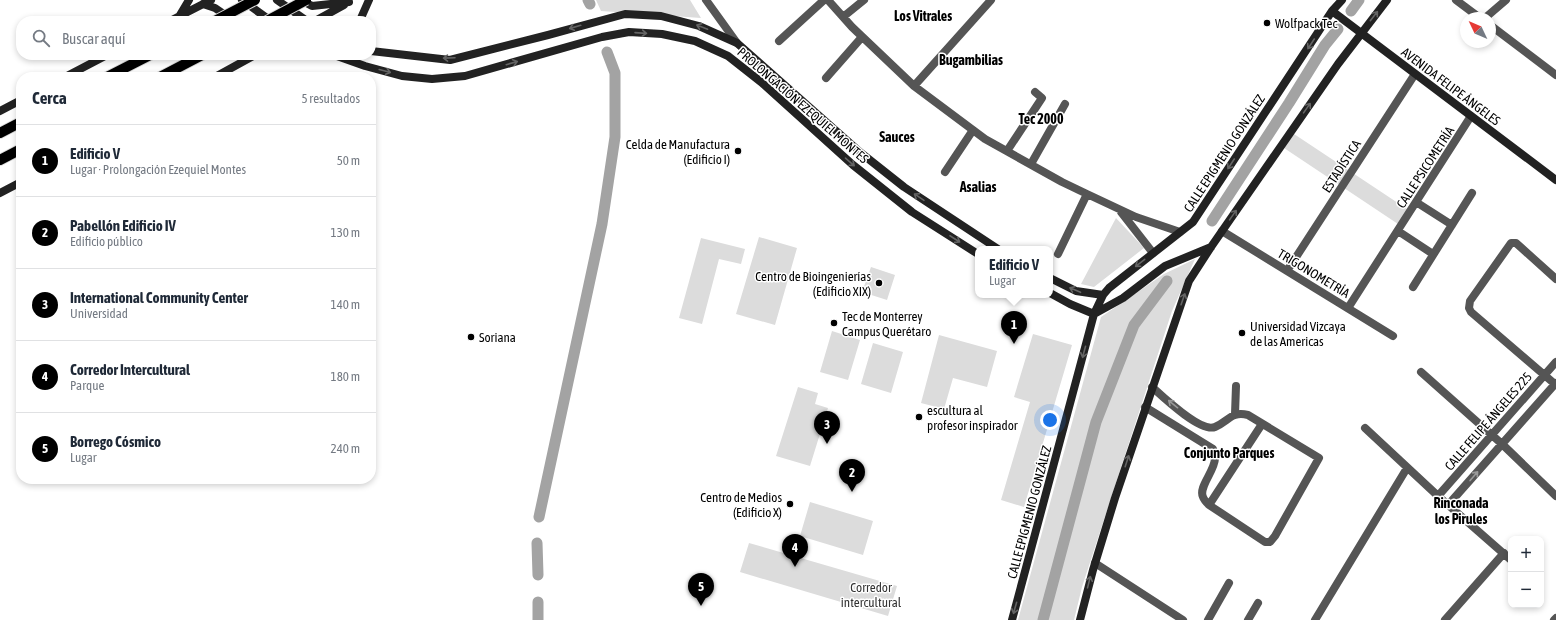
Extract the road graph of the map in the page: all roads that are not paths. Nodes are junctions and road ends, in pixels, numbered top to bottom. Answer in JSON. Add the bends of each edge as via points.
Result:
{"nodes":[{"id":1,"x":189,"y":0,"type":"edge"},
{"id":2,"x":212,"y":0,"type":"edge"},
{"id":3,"x":242,"y":0,"type":"edge"},
{"id":4,"x":255,"y":0,"type":"edge"},
{"id":5,"x":277,"y":0,"type":"edge"},
{"id":6,"x":301,"y":0,"type":"edge"},
{"id":7,"x":306,"y":0,"type":"edge"},
{"id":8,"x":369,"y":0,"type":"edge"},
{"id":9,"x":706,"y":0,"type":"edge"},
{"id":10,"x":824,"y":0,"type":"edge"},
{"id":11,"x":828,"y":0,"type":"edge"},
{"id":12,"x":864,"y":0,"type":"edge"},
{"id":13,"x":991,"y":0,"type":"edge"},
{"id":14,"x":1342,"y":0,"type":"edge"},
{"id":15,"x":1387,"y":0,"type":"edge"},
{"id":16,"x":1456,"y":0,"type":"edge"},
{"id":17,"x":1506,"y":0,"type":"edge"},
{"id":18,"x":351,"y":1,"type":"edge"},
{"id":19,"x":203,"y":4,"type":"junction"},
{"id":20,"x":1332,"y":11,"type":"junction"},
{"id":21,"x":1472,"y":12,"type":"edge"},
{"id":22,"x":1493,"y":12,"type":"edge"},
{"id":23,"x":180,"y":15,"type":"joint"},
{"id":24,"x":225,"y":16,"type":"edge"},
{"id":25,"x":227,"y":16,"type":"edge"},
{"id":26,"x":264,"y":16,"type":"edge"},
{"id":27,"x":276,"y":16,"type":"edge"},
{"id":28,"x":300,"y":16,"type":"edge"},
{"id":29,"x":324,"y":16,"type":"edge"},
{"id":30,"x":362,"y":16,"type":"edge"},
{"id":31,"x":843,"y":17,"type":"junction"},
{"id":32,"x":1496,"y":30,"type":"edge"},
{"id":33,"x":1361,"y":33,"type":"junction"},
{"id":34,"x":862,"y":37,"type":"junction"},
{"id":35,"x":779,"y":41,"type":"dead end"},
{"id":36,"x":737,"y":43,"type":"junction"},
{"id":37,"x":376,"y":52,"type":"edge"},
{"id":38,"x":97,"y":60,"type":"edge"},
{"id":39,"x":140,"y":60,"type":"edge"},
{"id":40,"x":192,"y":60,"type":"edge"},
{"id":41,"x":243,"y":60,"type":"edge"},
{"id":42,"x":349,"y":60,"type":"edge"},
{"id":43,"x":75,"y":72,"type":"edge"},
{"id":44,"x":117,"y":72,"type":"edge"},
{"id":45,"x":170,"y":72,"type":"edge"},
{"id":46,"x":223,"y":72,"type":"edge"},
{"id":47,"x":1415,"y":74,"type":"junction"},
{"id":48,"x":1556,"y":75,"type":"edge"},
{"id":49,"x":826,"y":78,"type":"dead end"},
{"id":50,"x":914,"y":86,"type":"junction"},
{"id":51,"x":1035,"y":92,"type":"dead end"},
{"id":52,"x":16,"y":103,"type":"edge"},
{"id":53,"x":1065,"y":104,"type":"dead end"},
{"id":54,"x":0,"y":111,"type":"edge"},
{"id":55,"x":1471,"y":116,"type":"junction"},
{"id":56,"x":16,"y":125,"type":"edge"},
{"id":57,"x":973,"y":130,"type":"junction"},
{"id":58,"x":0,"y":133,"type":"edge"},
{"id":59,"x":1007,"y":151,"type":"junction"},
{"id":60,"x":16,"y":152,"type":"edge"},
{"id":61,"x":0,"y":160,"type":"edge"},
{"id":62,"x":1031,"y":164,"type":"junction"},
{"id":63,"x":945,"y":172,"type":"dead end"},
{"id":64,"x":1556,"y":180,"type":"edge"},
{"id":65,"x":16,"y":185,"type":"edge"},
{"id":66,"x":0,"y":193,"type":"edge"},
{"id":67,"x":1472,"y":193,"type":"dead end"},
{"id":68,"x":1087,"y":194,"type":"junction"},
{"id":69,"x":1416,"y":202,"type":"junction"},
{"id":70,"x":1120,"y":210,"type":"junction"},
{"id":71,"x":1452,"y":225,"type":"junction"},
{"id":72,"x":1222,"y":231,"type":"junction"},
{"id":73,"x":1398,"y":231,"type":"junction"},
{"id":74,"x":1180,"y":232,"type":"junction"},
{"id":75,"x":993,"y":246,"type":"edge"},
{"id":76,"x":1210,"y":247,"type":"junction"},
{"id":77,"x":975,"y":252,"type":"edge"},
{"id":78,"x":1153,"y":253,"type":"junction"},
{"id":79,"x":1058,"y":254,"type":"dead end"},
{"id":80,"x":1433,"y":254,"type":"junction"},
{"id":81,"x":1288,"y":271,"type":"junction"},
{"id":82,"x":1556,"y":278,"type":"edge"},
{"id":83,"x":1053,"y":280,"type":"edge"},
{"id":84,"x":1413,"y":287,"type":"dead end"},
{"id":85,"x":1053,"y":295,"type":"edge"},
{"id":86,"x":1103,"y":296,"type":"junction"},
{"id":87,"x":1348,"y":308,"type":"junction"},
{"id":88,"x":1094,"y":314,"type":"junction"},
{"id":89,"x":1393,"y":336,"type":"dead end"},
{"id":90,"x":1556,"y":362,"type":"edge"},
{"id":91,"x":1421,"y":372,"type":"dead end"},
{"id":92,"x":1545,"y":375,"type":"junction"},
{"id":93,"x":1556,"y":384,"type":"edge"},
{"id":94,"x":1236,"y":386,"type":"dead end"},
{"id":95,"x":1152,"y":387,"type":"junction"},
{"id":96,"x":1145,"y":406,"type":"junction"},
{"id":97,"x":1236,"y":414,"type":"junction"},
{"id":98,"x":1193,"y":421,"type":"junction"},
{"id":99,"x":1262,"y":424,"type":"junction"},
{"id":100,"x":1365,"y":428,"type":"dead end"},
{"id":101,"x":1187,"y":432,"type":"junction"},
{"id":102,"x":1492,"y":435,"type":"junction"},
{"id":103,"x":1502,"y":444,"type":"junction"},
{"id":104,"x":1407,"y":468,"type":"junction"},
{"id":105,"x":1438,"y":496,"type":"junction"},
{"id":106,"x":1556,"y":496,"type":"edge"},
{"id":107,"x":1209,"y":505,"type":"junction"},
{"id":108,"x":1448,"y":505,"type":"junction"},
{"id":109,"x":1504,"y":553,"type":"junction"},
{"id":110,"x":1508,"y":557,"type":"edge"},
{"id":111,"x":1095,"y":563,"type":"junction"},
{"id":112,"x":1229,"y":583,"type":"dead end"},
{"id":113,"x":1258,"y":603,"type":"dead end"},
{"id":114,"x":1556,"y":618,"type":"edge"},
{"id":115,"x":1012,"y":620,"type":"edge"},
{"id":116,"x":1080,"y":620,"type":"edge"},
{"id":117,"x":1184,"y":620,"type":"edge"},
{"id":118,"x":1208,"y":620,"type":"edge"},
{"id":119,"x":1248,"y":620,"type":"edge"},
{"id":120,"x":1315,"y":620,"type":"edge"},
{"id":121,"x":1445,"y":620,"type":"edge"},
{"id":122,"x":1554,"y":620,"type":"edge"}],
"edges":[{"from":1,"to":23,"type":"main road"},
{"from":2,"to":19,"type":"main road"},
{"from":3,"to":26,"type":"main road"},
{"from":4,"to":24,"type":"main road","bridge":true},
{"from":5,"to":28,"type":"main road"},
{"from":6,"to":18,"type":"main road","via":[[312,6]]},
{"from":7,"to":27,"type":"main road","bridge":true},
{"from":8,"to":30,"type":"main road"},
{"from":9,"to":36,"type":"street","name":"PROLONGACIÓN EZEQUIEL MONTES"},
{"from":10,"to":35,"type":"street"},
{"from":11,"to":31,"type":"street"},
{"from":12,"to":31,"type":"street"},
{"from":13,"to":50,"type":"street"},
{"from":14,"to":20,"type":"main road","name":"CALLE EPIGMENIO GONZÁLEZ"},
{"from":33,"to":15,"type":"main road","one_way":true},
{"from":16,"to":21,"type":"street"},
{"from":17,"to":22,"type":"street"},
{"from":18,"to":29,"type":"main road"},
{"from":19,"to":23,"type":"main road"},
{"from":19,"to":25,"type":"main road"},
{"from":20,"to":33,"type":"main road","name":"AVENIDA FELIPE ÁNGELES"},
{"from":20,"to":74,"type":"main road","name":"CALLE EPIGMENIO GONZÁLEZ","one_way":true,"via":[[1193,222]]},
{"from":31,"to":34,"type":"street"},
{"from":32,"to":48,"type":"street"},
{"from":33,"to":47,"type":"main road","name":"AVENIDA FELIPE ÁNGELES"},
{"from":72,"to":33,"type":"main road","one_way":true},
{"from":34,"to":49,"type":"street"},
{"from":34,"to":50,"type":"street"},
{"from":36,"to":37,"type":"main road","name":"PROLONGACIÓN EZEQUIEL MONTES","one_way":true,"via":[[699,26],[661,16],[625,14],[450,60]]},
{"from":75,"to":36,"type":"main road","name":"PROLONGACIÓN EZEQUIEL MONTES","one_way":true,"via":[[904,187],[861,153]]},
{"from":38,"to":43,"type":"main road"},
{"from":39,"to":44,"type":"main road"},
{"from":40,"to":45,"type":"main road"},
{"from":41,"to":46,"type":"main road"},
{"from":42,"to":77,"type":"main road","name":"PROLONGACIÓN EZEQUIEL MONTES","one_way":true,"via":[[402,76],[432,79],[465,76],[629,32],[662,34],[695,41],[728,56],[761,82],[853,165],[912,212]]},
{"from":47,"to":55,"type":"main road","name":"AVENIDA FELIPE ÁNGELES"},
{"from":47,"to":81,"type":"street","name":"ESTADÍSTICA"},
{"from":50,"to":57,"type":"street"},
{"from":51,"to":59,"type":"street","via":[[1042,98]]},
{"from":52,"to":54,"type":"main road"},
{"from":53,"to":62,"type":"street"},
{"from":55,"to":64,"type":"main road","name":"AVENIDA FELIPE ÁNGELES"},
{"from":55,"to":69,"type":"street","name":"CALLE PSICOMETRÍA"},
{"from":56,"to":58,"type":"main road"},
{"from":57,"to":59,"type":"street"},
{"from":57,"to":63,"type":"street"},
{"from":59,"to":62,"type":"street"},
{"from":60,"to":61,"type":"main road"},
{"from":62,"to":68,"type":"street"},
{"from":65,"to":66,"type":"main road"},
{"from":67,"to":71,"type":"street"},
{"from":68,"to":70,"type":"street"},
{"from":68,"to":79,"type":"street"},
{"from":69,"to":71,"type":"street"},
{"from":69,"to":73,"type":"street","name":"CALLE PSICOMETRÍA"},
{"from":70,"to":74,"type":"street"},
{"from":70,"to":78,"type":"street"},
{"from":71,"to":80,"type":"street"},
{"from":72,"to":76,"type":"main road"},
{"from":72,"to":81,"type":"street","name":"TRIGONOMETRÍA"},
{"from":73,"to":80,"type":"street"},
{"from":73,"to":87,"type":"street","name":"CALLE PSICOMETRÍA"},
{"from":74,"to":78,"type":"main road","name":"CALLE EPIGMENIO GONZÁLEZ"},
{"from":76,"to":88,"type":"main road","via":[[1165,266],[1123,298]]},
{"from":95,"to":76,"type":"main road","one_way":true,"via":[[1189,281]]},
{"from":78,"to":86,"type":"main road","name":"CALLE EPIGMENIO GONZÁLEZ","one_way":true,"via":[[1109,288]]},
{"from":80,"to":84,"type":"street"},
{"from":81,"to":87,"type":"street","name":"TRIGONOMETRÍA"},
{"from":82,"to":92,"type":"street","via":[[1516,243],[1511,242],[1470,301],[1469,308]]},
{"from":86,"to":83,"type":"main road","one_way":true,"via":[[1076,291]]},
{"from":85,"to":88,"type":"main road"},
{"from":86,"to":88,"type":"main road","name":"CALLE EPIGMENIO GONZÁLEZ"},
{"from":87,"to":89,"type":"street","name":"TRIGONOMETRÍA"},
{"from":88,"to":115,"type":"main road","name":"CALLE EPIGMENIO GONZÁLEZ","one_way":true},
{"from":90,"to":92,"type":"street","name":"CALLE FELIPE ÁNGELES 225"},
{"from":91,"to":102,"type":"street"},
{"from":92,"to":93,"type":"street"},
{"from":92,"to":102,"type":"street","name":"CALLE FELIPE ÁNGELES 225"},
{"from":93,"to":103,"type":"street","name":"CALLE FELIPE ÁNGELES 225"},
{"from":94,"to":97,"type":"street"},
{"from":95,"to":96,"type":"main road"},
{"from":98,"to":95,"type":"street","one_way":true},
{"from":96,"to":101,"type":"street"},
{"from":111,"to":96,"type":"main road","one_way":true},
{"from":97,"to":98,"type":"street","via":[[1212,428]]},
{"from":97,"to":99,"type":"street","via":[[1248,415]]},
{"from":98,"to":101,"type":"street"},
{"from":99,"to":107,"type":"street"},
{"from":99,"to":107,"type":"street","via":[[1319,458],[1275,536],[1270,542],[1265,542]]},
{"from":100,"to":104,"type":"street"},
{"from":101,"to":107,"type":"street","via":[[1213,449],[1216,457],[1202,488],[1202,497]]},
{"from":102,"to":103,"type":"street"},
{"from":102,"to":105,"type":"street","name":"CALLE FELIPE ÁNGELES 225"},
{"from":103,"to":106,"type":"street"},
{"from":108,"to":103,"type":"street","name":"CALLE FELIPE ÁNGELES 225","one_way":true},
{"from":104,"to":105,"type":"street"},
{"from":104,"to":120,"type":"street"},
{"from":105,"to":108,"type":"street"},
{"from":108,"to":109,"type":"street"},
{"from":109,"to":110,"type":"street"},
{"from":109,"to":121,"type":"street"},
{"from":116,"to":111,"type":"main road","one_way":true},
{"from":111,"to":117,"type":"street"},
{"from":112,"to":118,"type":"street"},
{"from":113,"to":119,"type":"street"},
{"from":114,"to":122,"type":"street"}]}
